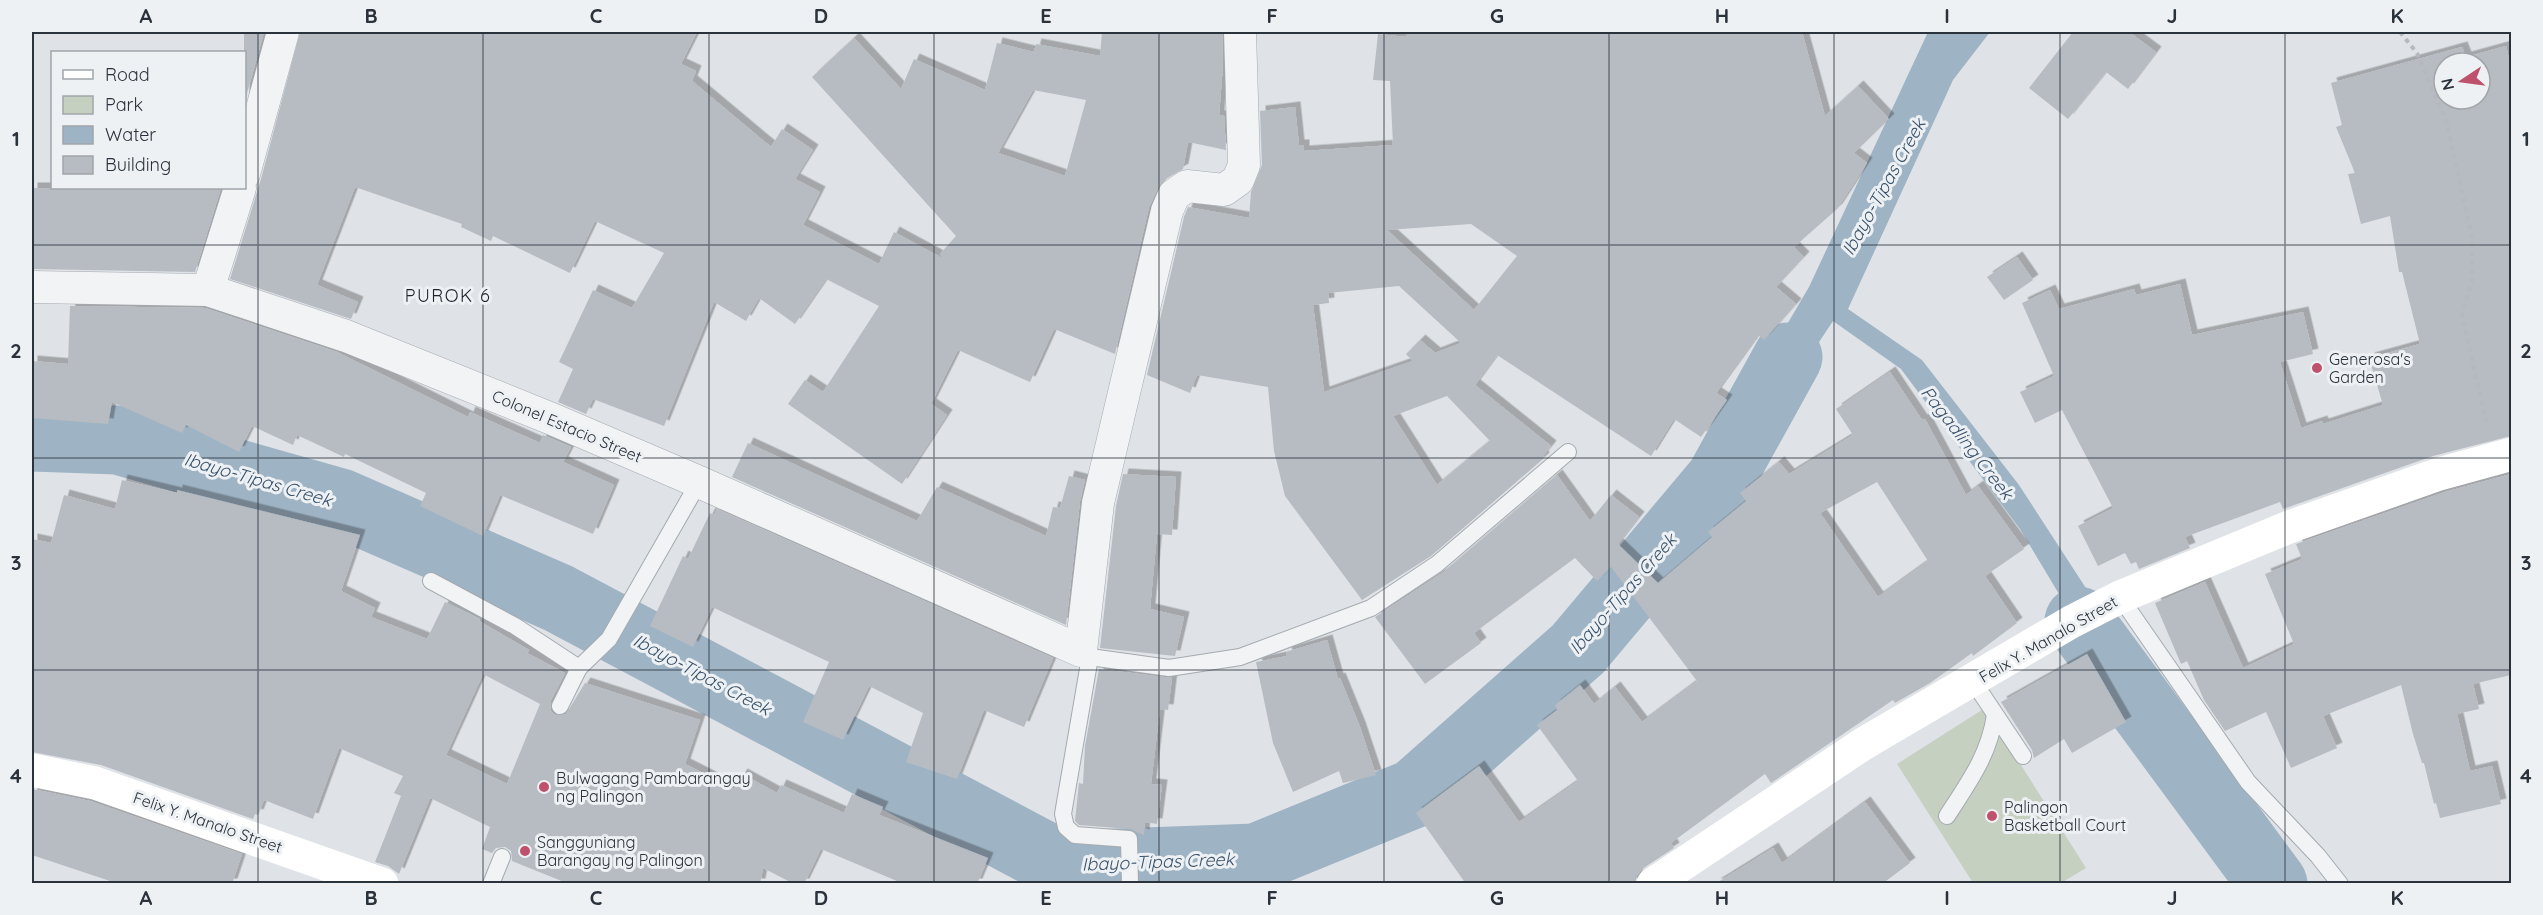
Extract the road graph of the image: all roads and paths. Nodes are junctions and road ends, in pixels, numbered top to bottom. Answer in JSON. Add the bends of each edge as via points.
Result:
{"nodes":[{"id":1,"x":283,"y":32,"type":"edge"},
{"id":2,"x":1240,"y":32,"type":"edge"},
{"id":3,"x":2400,"y":32,"type":"edge"},
{"id":4,"x":246,"y":167,"type":"edge"},
{"id":5,"x":240,"y":189,"type":"edge"},
{"id":6,"x":32,"y":287,"type":"edge"},
{"id":7,"x":208,"y":290,"type":"junction"},
{"id":8,"x":1568,"y":452,"type":"dead end"},
{"id":9,"x":2503,"y":456,"type":"edge"},
{"id":10,"x":699,"y":482,"type":"junction"},
{"id":11,"x":431,"y":581,"type":"dead end"},
{"id":12,"x":2120,"y":597,"type":"junction"},
{"id":13,"x":1086,"y":654,"type":"junction"},
{"id":14,"x":579,"y":668,"type":"junction"},
{"id":15,"x":1973,"y":681,"type":"junction"},
{"id":16,"x":560,"y":706,"type":"dead end"},
{"id":17,"x":1995,"y":715,"type":"junction"},
{"id":18,"x":2023,"y":756,"type":"dead end"},
{"id":19,"x":32,"y":770,"type":"edge"},
{"id":20,"x":1947,"y":816,"type":"dead end"},
{"id":21,"x":502,"y":857,"type":"dead end"},
{"id":22,"x":382,"y":884,"type":"edge"},
{"id":23,"x":491,"y":884,"type":"edge"},
{"id":24,"x":1130,"y":884,"type":"edge"},
{"id":25,"x":1653,"y":884,"type":"edge"},
{"id":26,"x":2340,"y":884,"type":"edge"}],
"edges":[{"from":1,"to":4,"type":"street"},
{"from":2,"to":13,"type":"street","via":[[1244,165],[1238,180],[1224,190],[1187,186],[1174,195],[1167,211],[1098,503]]},
{"from":3,"to":9,"type":"path","via":[[2417,53],[2447,123],[2472,238],[2472,279],[2462,315]]},
{"from":5,"to":7,"type":"street"},
{"from":6,"to":7,"type":"street","name":"Colonel Estacio Street"},
{"from":7,"to":10,"type":"street","name":"Colonel Estacio Street","via":[[346,336]]},
{"from":8,"to":13,"type":"lane","via":[[1437,564],[1371,608],[1240,657],[1169,668]]},
{"from":9,"to":12,"type":"main road","name":"Felix Y. Manalo Street","via":[[2439,474],[2289,527]]},
{"from":10,"to":13,"type":"street","name":"Colonel Estacio Street"},
{"from":10,"to":14,"type":"lane","via":[[609,639]]},
{"from":11,"to":14,"type":"lane","via":[[515,626]]},
{"from":12,"to":15,"type":"main road","name":"Felix Y. Manalo Street"},
{"from":12,"to":26,"type":"lane","via":[[2248,782]]},
{"from":13,"to":24,"type":"lane","via":[[1063,814],[1066,826],[1075,835],[1129,839]]},
{"from":14,"to":16,"type":"lane"},
{"from":15,"to":17,"type":"lane"},
{"from":15,"to":25,"type":"main road","name":"Felix Y. Manalo Street","via":[[1863,744]]},
{"from":17,"to":18,"type":"lane"},
{"from":17,"to":20,"type":"lane","via":[[1991,740]]},
{"from":19,"to":22,"type":"main road","name":"Felix Y. Manalo Street","via":[[95,783]]},
{"from":21,"to":23,"type":"lane"}]}
